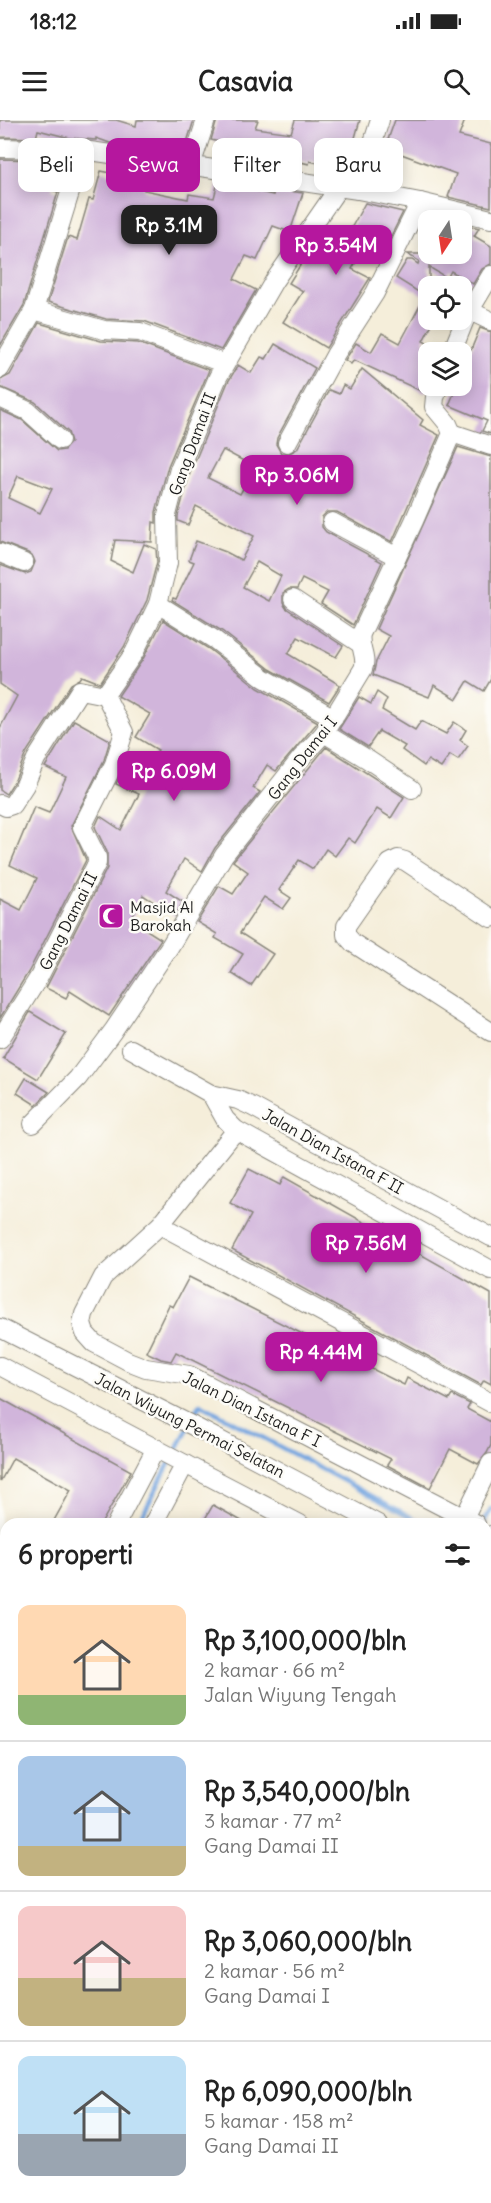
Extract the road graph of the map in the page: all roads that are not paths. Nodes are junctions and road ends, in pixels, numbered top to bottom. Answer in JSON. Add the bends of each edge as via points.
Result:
{"nodes":[{"id":1,"x":206,"y":120,"type":"edge"},
{"id":2,"x":380,"y":120,"type":"edge"},
{"id":3,"x":200,"y":138,"type":"edge"},
{"id":4,"x":374,"y":138,"type":"edge"},
{"id":5,"x":0,"y":148,"type":"edge"},
{"id":6,"x":18,"y":148,"type":"edge"},
{"id":7,"x":200,"y":167,"type":"edge"},
{"id":8,"x":314,"y":183,"type":"edge"},
{"id":9,"x":70,"y":192,"type":"edge"},
{"id":10,"x":336,"y":192,"type":"edge"},
{"id":11,"x":372,"y":192,"type":"edge"},
{"id":12,"x":420,"y":202,"type":"junction"},
{"id":13,"x":491,"y":219,"type":"edge"},
{"id":14,"x":491,"y":275,"type":"edge"},
{"id":15,"x":472,"y":308,"type":"edge"},
{"id":16,"x":34,"y":310,"type":"junction"},
{"id":17,"x":472,"y":312,"type":"edge"},
{"id":18,"x":491,"y":321,"type":"edge"},
{"id":19,"x":225,"y":364,"type":"junction"},
{"id":20,"x":0,"y":369,"type":"edge"},
{"id":21,"x":435,"y":396,"type":"edge"},
{"id":22,"x":0,"y":398,"type":"edge"},
{"id":23,"x":452,"y":433,"type":"junction"},
{"id":24,"x":60,"y":440,"type":"dead end"},
{"id":25,"x":287,"y":443,"type":"dead end"},
{"id":26,"x":491,"y":446,"type":"edge"},
{"id":27,"x":332,"y":522,"type":"dead end"},
{"id":28,"x":0,"y":553,"type":"edge"},
{"id":29,"x":397,"y":557,"type":"junction"},
{"id":30,"x":24,"y":562,"type":"dead end"},
{"id":31,"x":293,"y":599,"type":"dead end"},
{"id":32,"x":158,"y":604,"type":"junction"},
{"id":33,"x":359,"y":643,"type":"junction"},
{"id":34,"x":105,"y":695,"type":"junction"},
{"id":35,"x":329,"y":725,"type":"junction"},
{"id":36,"x":412,"y":789,"type":"dead end"},
{"id":37,"x":0,"y":804,"type":"edge"},
{"id":38,"x":491,"y":918,"type":"edge"},
{"id":39,"x":491,"y":1032,"type":"edge"},
{"id":40,"x":1,"y":1034,"type":"edge"},
{"id":41,"x":131,"y":1049,"type":"dead end"},
{"id":42,"x":211,"y":1094,"type":"junction"},
{"id":43,"x":33,"y":1124,"type":"dead end"},
{"id":44,"x":236,"y":1130,"type":"junction"},
{"id":45,"x":160,"y":1225,"type":"junction"},
{"id":46,"x":491,"y":1237,"type":"edge"},
{"id":47,"x":491,"y":1270,"type":"edge"},
{"id":48,"x":0,"y":1328,"type":"edge"},
{"id":49,"x":0,"y":1366,"type":"edge"},
{"id":50,"x":491,"y":1403,"type":"edge"},
{"id":51,"x":170,"y":1456,"type":"junction"},
{"id":52,"x":491,"y":1463,"type":"edge"},
{"id":53,"x":121,"y":1518,"type":"edge"},
{"id":54,"x":154,"y":1518,"type":"edge"},
{"id":55,"x":289,"y":1518,"type":"edge"},
{"id":56,"x":367,"y":1518,"type":"edge"},
{"id":57,"x":458,"y":1518,"type":"edge"},
{"id":58,"x":481,"y":1518,"type":"edge"}],
"edges":[{"from":1,"to":3,"type":"street"},
{"from":2,"to":4,"type":"street"},
{"from":5,"to":6,"type":"street"},
{"from":7,"to":8,"type":"street"},
{"from":9,"to":16,"type":"street"},
{"from":10,"to":19,"type":"street","name":"Gang Damai II","via":[[274,281]]},
{"from":11,"to":12,"type":"street"},
{"from":12,"to":13,"type":"street"},
{"from":12,"to":25,"type":"street","via":[[375,293],[335,355]]},
{"from":14,"to":15,"type":"street"},
{"from":16,"to":19,"type":"street","via":[[104,330],[140,333]]},
{"from":16,"to":20,"type":"street"},
{"from":17,"to":18,"type":"street"},
{"from":19,"to":32,"type":"street","name":"Gang Damai II","via":[[179,469],[167,515],[168,563]]},
{"from":21,"to":23,"type":"street","via":[[434,407]]},
{"from":22,"to":24,"type":"street","via":[[28,411]]},
{"from":23,"to":26,"type":"street"},
{"from":23,"to":29,"type":"street","name":"Gang Damai I"},
{"from":27,"to":29,"type":"street"},
{"from":28,"to":30,"type":"street"},
{"from":29,"to":33,"type":"street","name":"Gang Damai I"},
{"from":31,"to":33,"type":"street"},
{"from":32,"to":34,"type":"street","name":"Gang Damai II","via":[[134,653]]},
{"from":32,"to":35,"type":"street","via":[[215,640]]},
{"from":33,"to":35,"type":"street","name":"Gang Damai I","via":[[365,664]]},
{"from":34,"to":37,"type":"street","via":[[80,690],[50,734],[12,805]]},
{"from":34,"to":40,"type":"street","name":"Gang Damai II","via":[[124,732],[114,764],[82,825],[97,863],[39,977]]},
{"from":35,"to":36,"type":"street","via":[[367,759]]},
{"from":35,"to":43,"type":"street","name":"Gang Damai I","via":[[224,855],[113,1031],[78,1078]]},
{"from":38,"to":39,"type":"street","via":[[398,859],[390,863],[346,926],[346,935],[354,944]]},
{"from":41,"to":42,"type":"street"},
{"from":42,"to":44,"type":"street","name":"Jalan Dian Istana F II"},
{"from":42,"to":46,"type":"street","name":"Jalan Dian Istana F II","via":[[238,1100]]},
{"from":44,"to":45,"type":"street"},
{"from":44,"to":47,"type":"street","name":"Jalan Dian Istana F II"},
{"from":45,"to":50,"type":"street"},
{"from":45,"to":57,"type":"street","name":"Jalan Dian Istana F I","via":[[103,1277],[82,1324],[94,1343],[146,1368],[189,1375]]},
{"from":48,"to":56,"type":"street","name":"Jalan Wiyung Permai Selatan"},
{"from":49,"to":51,"type":"street"},
{"from":51,"to":53,"type":"street"},
{"from":51,"to":54,"type":"street"},
{"from":51,"to":55,"type":"street"},
{"from":52,"to":58,"type":"street"}]}
